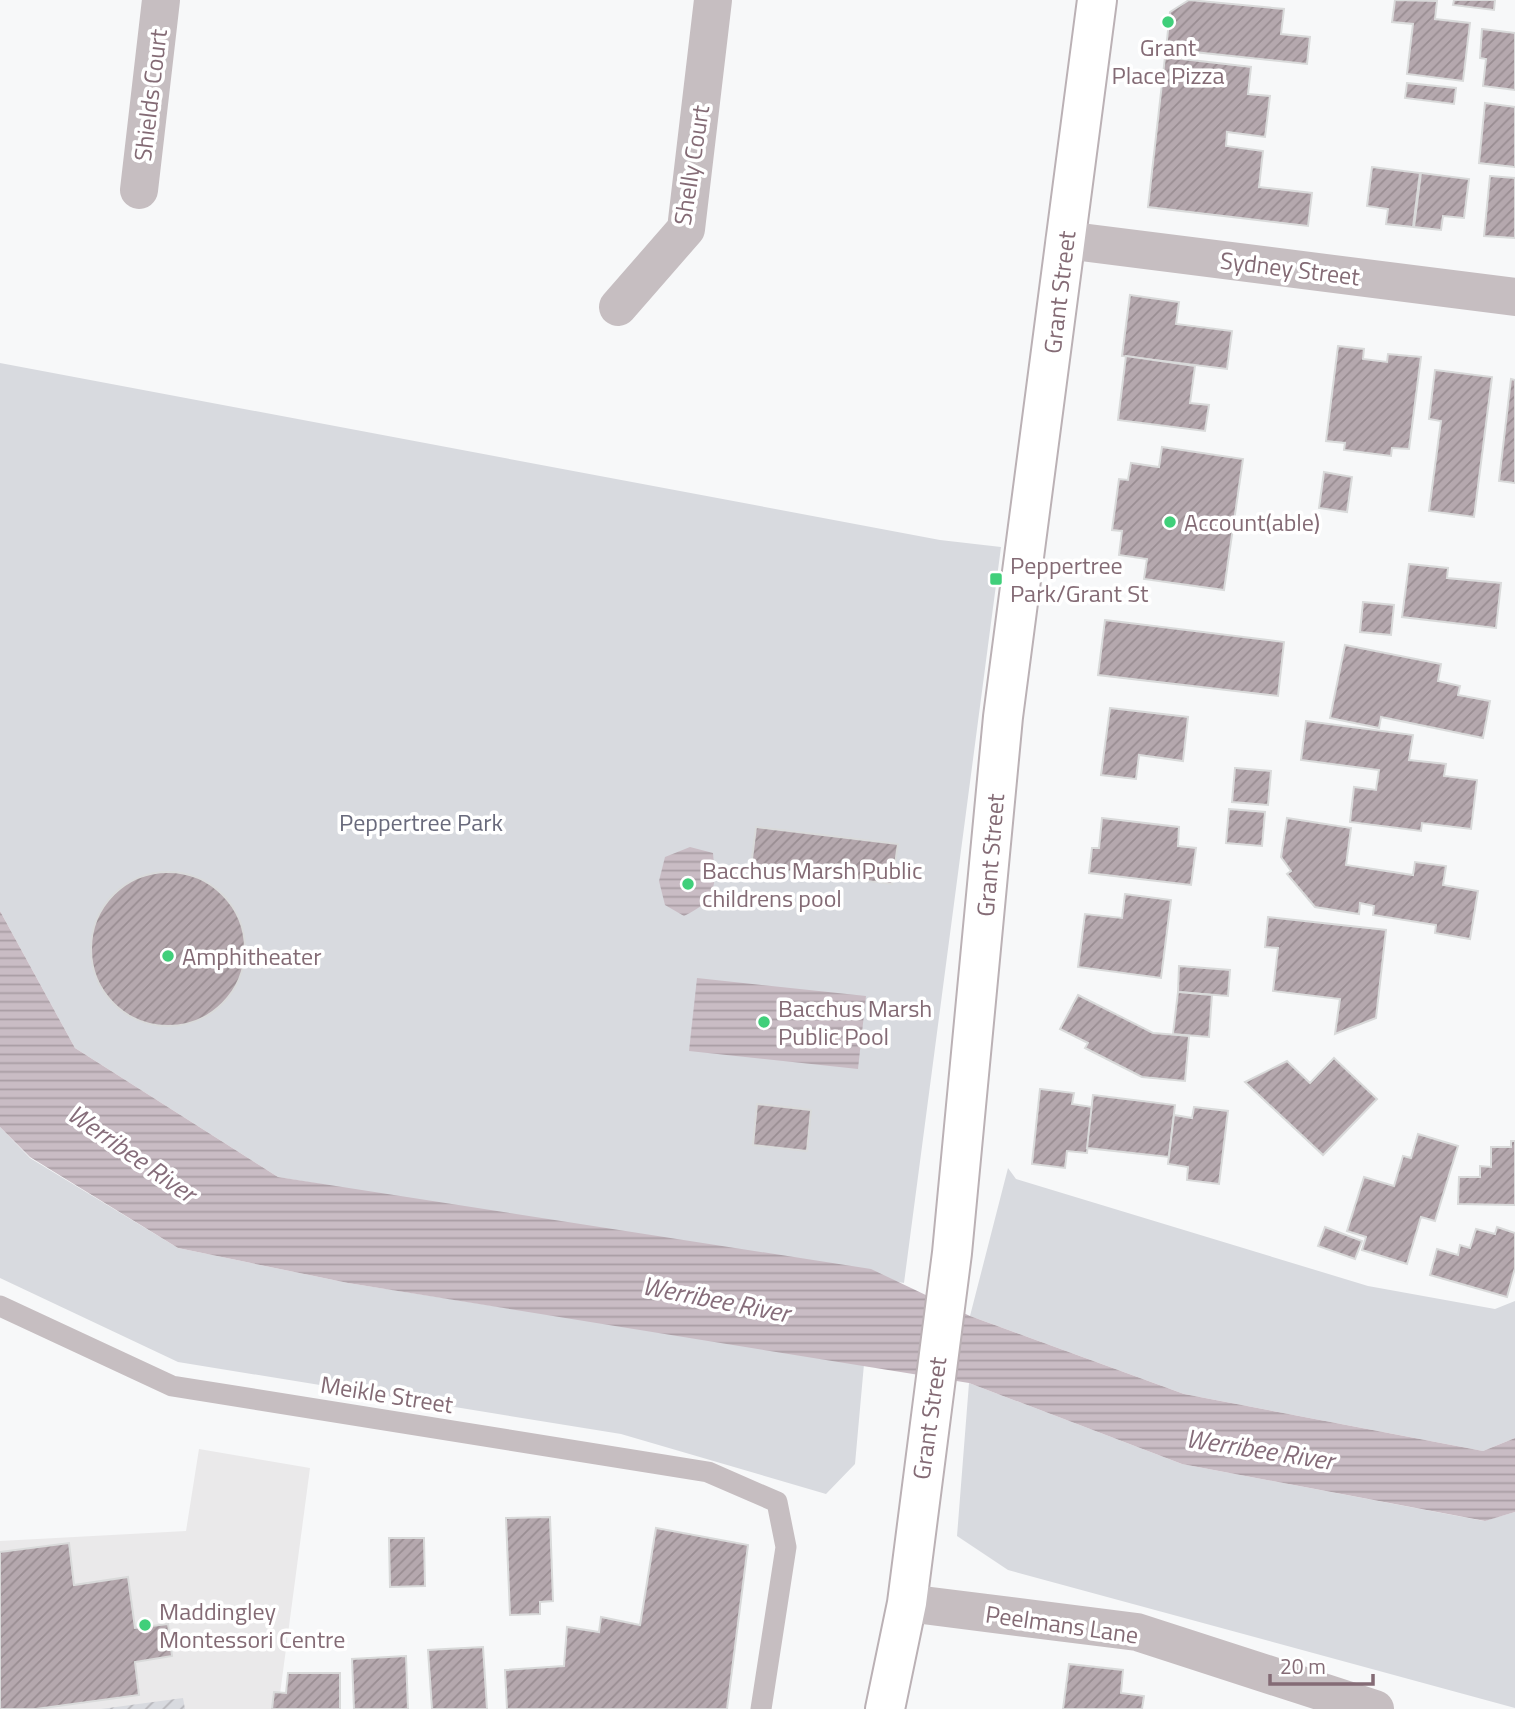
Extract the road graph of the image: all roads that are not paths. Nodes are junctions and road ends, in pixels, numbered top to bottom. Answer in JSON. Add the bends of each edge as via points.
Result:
{"nodes":[{"id":1,"x":161,"y":0,"type":"edge"},
{"id":2,"x":713,"y":0,"type":"edge"},
{"id":3,"x":1097,"y":0,"type":"edge"},
{"id":4,"x":139,"y":190,"type":"dead end"},
{"id":5,"x":1065,"y":240,"type":"junction"},
{"id":6,"x":1515,"y":297,"type":"edge"},
{"id":7,"x":618,"y":307,"type":"dead end"},
{"id":8,"x":0,"y":1306,"type":"edge"},
{"id":9,"x":907,"y":1603,"type":"junction"},
{"id":10,"x":761,"y":1709,"type":"edge"},
{"id":11,"x":885,"y":1709,"type":"edge"},
{"id":12,"x":1374,"y":1709,"type":"edge"}],
"edges":[{"from":1,"to":4,"type":"street","name":"Shields Court"},
{"from":2,"to":7,"type":"street","name":"Shelly Court","via":[[686,229]]},
{"from":3,"to":5,"type":"main road","name":"Grant Street"},
{"from":5,"to":6,"type":"street","name":"Sydney Street"},
{"from":5,"to":9,"type":"main road","name":"Grant Street","via":[[1003,717],[952,1253]]},
{"from":8,"to":10,"type":"lane","name":"Meikle Street","via":[[172,1386],[708,1472],[777,1502],[786,1547]]},
{"from":9,"to":11,"type":"main road","name":"Grant Street"},
{"from":9,"to":12,"type":"street","name":"Peelmans Lane","via":[[1137,1632]]}]}
